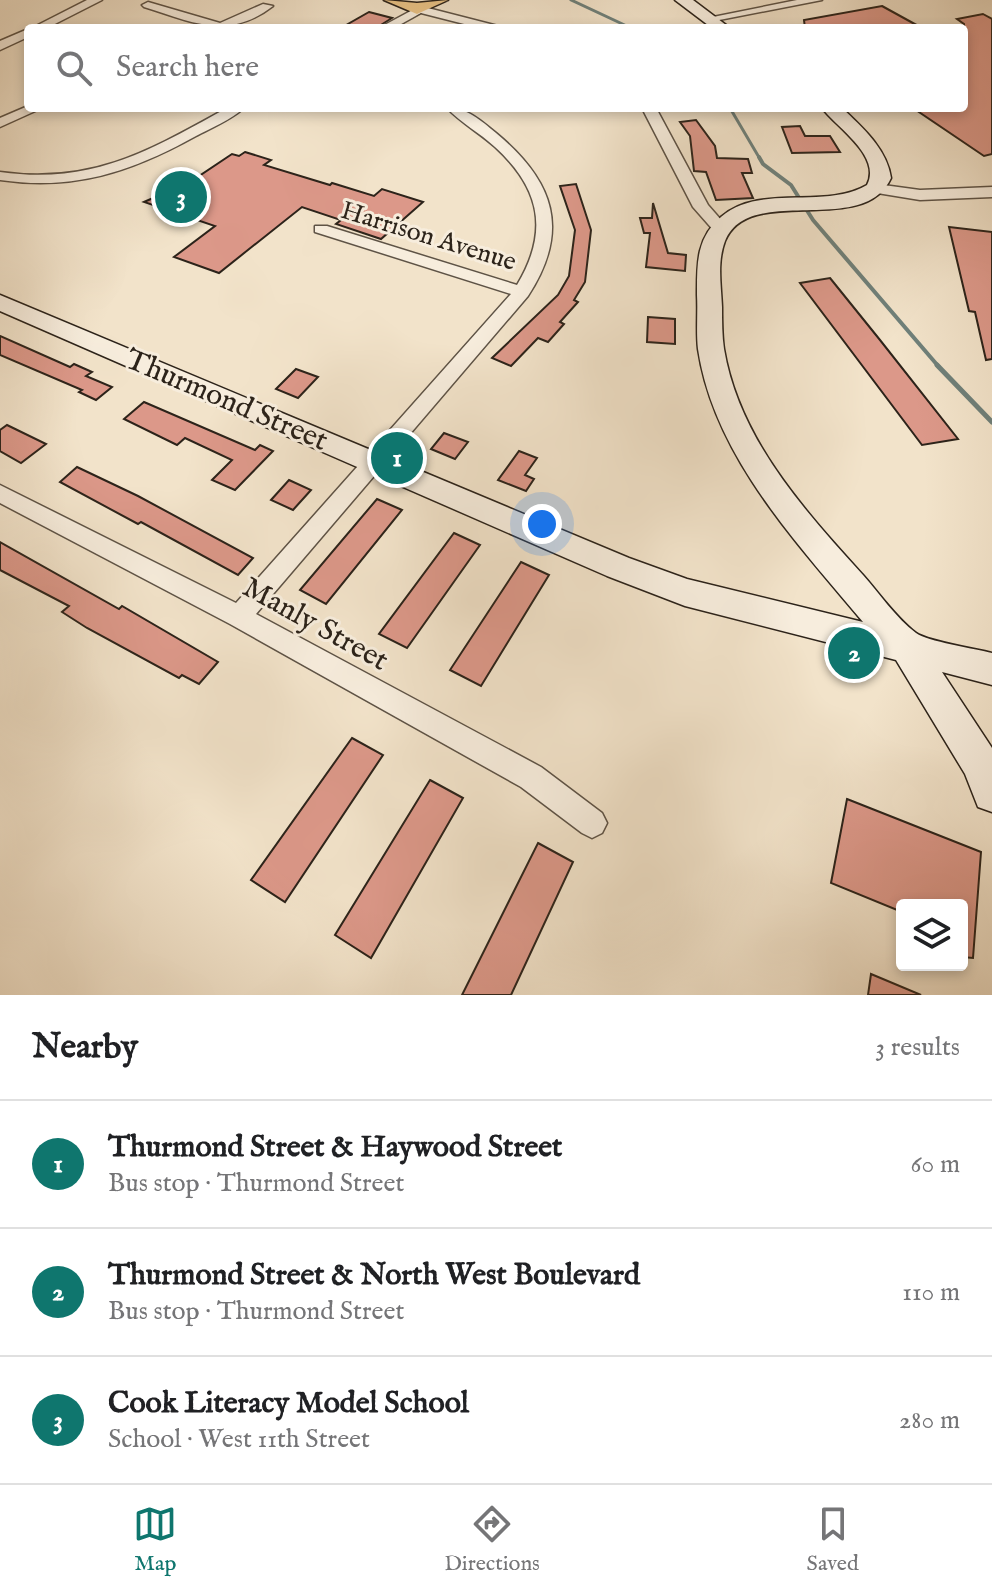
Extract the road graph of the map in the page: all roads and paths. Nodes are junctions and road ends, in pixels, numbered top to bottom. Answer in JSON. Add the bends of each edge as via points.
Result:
{"nodes":[{"id":1,"x":96,"y":0,"type":"edge"},
{"id":2,"x":393,"y":0,"type":"edge"},
{"id":3,"x":439,"y":0,"type":"edge"},
{"id":4,"x":683,"y":0,"type":"edge"},
{"id":5,"x":816,"y":0,"type":"edge"},
{"id":6,"x":148,"y":5,"type":"dead end"},
{"id":7,"x":267,"y":6,"type":"dead end"},
{"id":8,"x":420,"y":9,"type":"junction"},
{"id":9,"x":47,"y":24,"type":"edge"},
{"id":10,"x":207,"y":24,"type":"edge"},
{"id":11,"x":229,"y":24,"type":"edge"},
{"id":12,"x":392,"y":24,"type":"edge"},
{"id":13,"x":478,"y":24,"type":"edge"},
{"id":14,"x":715,"y":24,"type":"edge"},
{"id":15,"x":4,"y":27,"type":"dead end"},
{"id":16,"x":24,"y":31,"type":"edge"},
{"id":17,"x":24,"y":35,"type":"edge"},
{"id":18,"x":0,"y":46,"type":"edge"},
{"id":19,"x":26,"y":112,"type":"edge"},
{"id":20,"x":229,"y":112,"type":"edge"},
{"id":21,"x":460,"y":112,"type":"edge"},
{"id":22,"x":651,"y":112,"type":"edge"},
{"id":23,"x":835,"y":112,"type":"edge"},
{"id":24,"x":0,"y":123,"type":"edge"},
{"id":25,"x":0,"y":176,"type":"edge"},
{"id":26,"x":876,"y":189,"type":"junction"},
{"id":27,"x":992,"y":192,"type":"edge"},
{"id":28,"x":321,"y":229,"type":"dead end"},
{"id":29,"x":721,"y":229,"type":"junction"},
{"id":30,"x":522,"y":292,"type":"junction"},
{"id":31,"x":3,"y":307,"type":"edge"},
{"id":32,"x":375,"y":461,"type":"junction"},
{"id":33,"x":0,"y":493,"type":"edge"},
{"id":34,"x":239,"y":617,"type":"junction"},
{"id":35,"x":907,"y":648,"type":"junction"},
{"id":36,"x":992,"y":669,"type":"edge"},
{"id":37,"x":992,"y":793,"type":"edge"},
{"id":38,"x":592,"y":823,"type":"dead end"}],
"edges":[{"from":1,"to":9,"type":"street"},
{"from":2,"to":8,"type":"main road"},
{"from":3,"to":8,"type":"main road"},
{"from":4,"to":14,"type":"main road"},
{"from":5,"to":14,"type":"street"},
{"from":6,"to":10,"type":"street"},
{"from":7,"to":11,"type":"street"},
{"from":8,"to":12,"type":"street"},
{"from":8,"to":13,"type":"street"},
{"from":15,"to":16,"type":"street"},
{"from":17,"to":18,"type":"street"},
{"from":19,"to":24,"type":"street"},
{"from":20,"to":25,"type":"street","via":[[120,169],[55,182]]},
{"from":21,"to":30,"type":"street","via":[[515,157],[541,203],[548,237],[544,256]]},
{"from":22,"to":29,"type":"street","via":[[701,207]]},
{"from":23,"to":26,"type":"main road","via":[[882,169]]},
{"from":26,"to":27,"type":"street","via":[[920,195]]},
{"from":26,"to":29,"type":"main road","via":[[861,198],[755,210]]},
{"from":28,"to":30,"type":"street","name":"Harrison Avenue"},
{"from":29,"to":35,"type":"main road","via":[[708,257],[709,318],[714,361],[735,426],[802,528]]},
{"from":30,"to":32,"type":"street"},
{"from":31,"to":32,"type":"main road","name":"Thurmond Street"},
{"from":32,"to":34,"type":"street"},
{"from":32,"to":35,"type":"main road","name":"Thurmond Street","via":[[685,592]]},
{"from":33,"to":34,"type":"street","name":"Manly Street"},
{"from":34,"to":38,"type":"street","name":"Manly Street","via":[[531,777]]},
{"from":35,"to":36,"type":"main road","name":"Thurmond Street"},
{"from":35,"to":37,"type":"main road","via":[[980,763]]}]}
